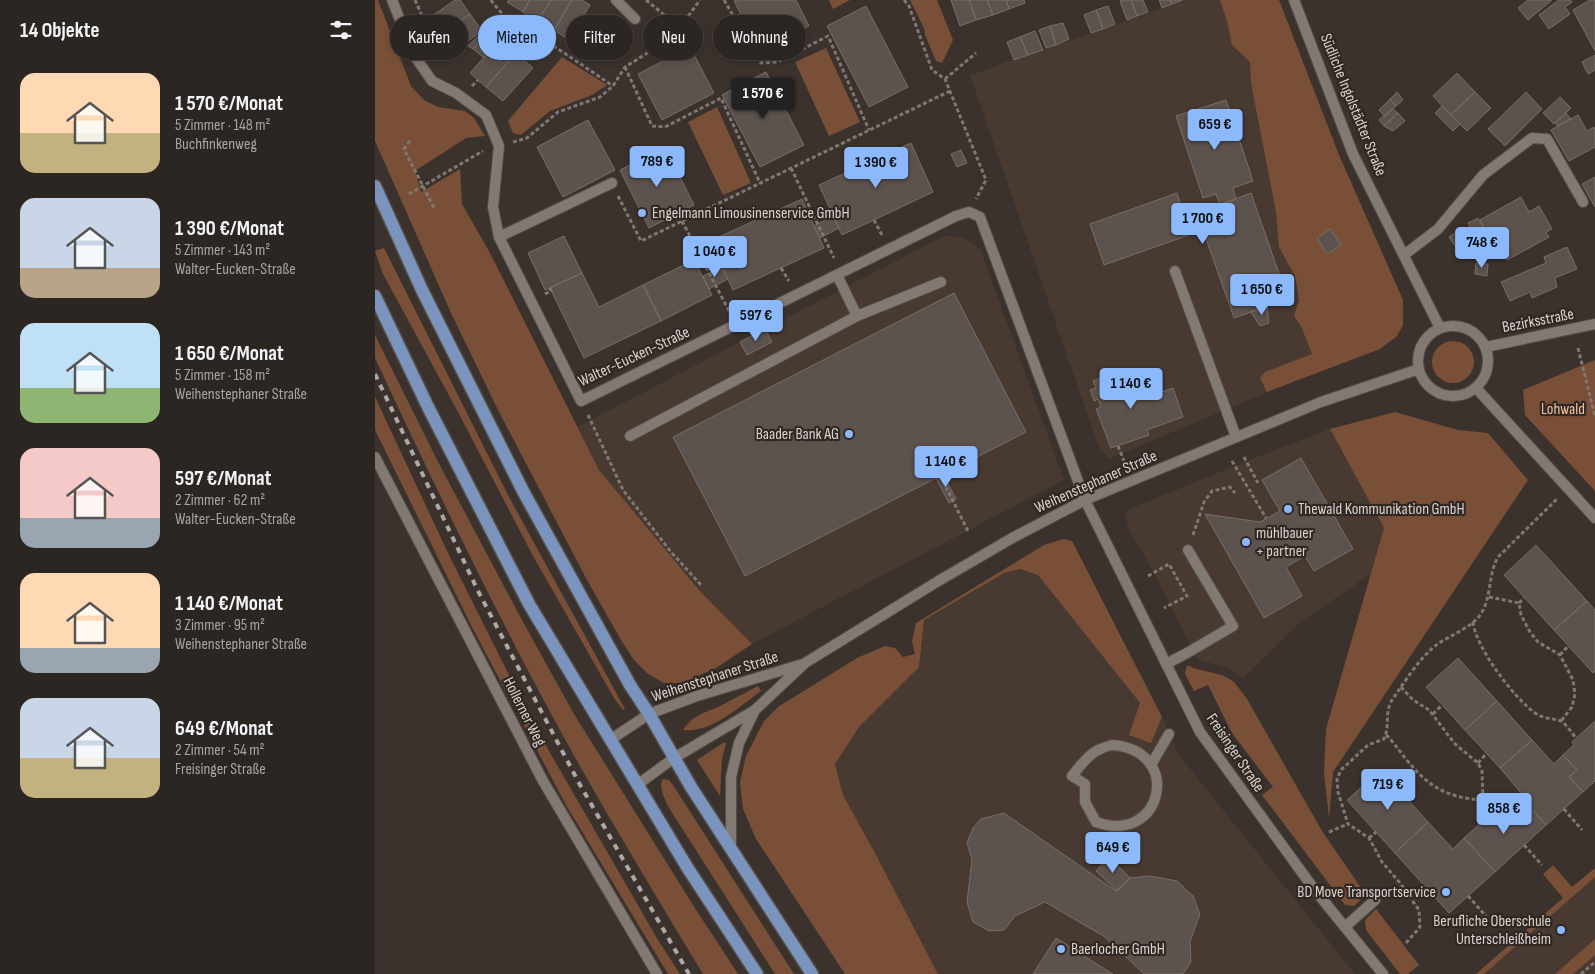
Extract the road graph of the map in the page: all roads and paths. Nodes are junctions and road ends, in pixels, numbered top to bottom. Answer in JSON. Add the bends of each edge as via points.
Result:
{"nodes":[{"id":1,"x":392,"y":0,"type":"edge"},
{"id":2,"x":415,"y":0,"type":"edge"},
{"id":3,"x":491,"y":0,"type":"edge"},
{"id":4,"x":615,"y":0,"type":"edge"},
{"id":5,"x":646,"y":0,"type":"edge"},
{"id":6,"x":700,"y":0,"type":"edge"},
{"id":7,"x":724,"y":0,"type":"edge"},
{"id":8,"x":904,"y":0,"type":"edge"},
{"id":9,"x":1294,"y":0,"type":"edge"},
{"id":10,"x":696,"y":2,"type":"edge"},
{"id":11,"x":398,"y":15,"type":"edge"},
{"id":12,"x":422,"y":15,"type":"edge"},
{"id":13,"x":664,"y":15,"type":"edge"},
{"id":14,"x":687,"y":15,"type":"edge"},
{"id":15,"x":635,"y":19,"type":"joint"},
{"id":16,"x":643,"y":26,"type":"edge"},
{"id":17,"x":976,"y":53,"type":"dead end"},
{"id":18,"x":643,"y":56,"type":"edge"},
{"id":19,"x":417,"y":60,"type":"edge"},
{"id":20,"x":625,"y":67,"type":"junction"},
{"id":21,"x":945,"y":79,"type":"junction"},
{"id":22,"x":613,"y":86,"type":"junction"},
{"id":23,"x":950,"y":90,"type":"junction"},
{"id":24,"x":869,"y":130,"type":"junction"},
{"id":25,"x":410,"y":141,"type":"dead end"},
{"id":26,"x":499,"y":146,"type":"junction"},
{"id":27,"x":791,"y":168,"type":"junction"},
{"id":28,"x":612,"y":183,"type":"joint"},
{"id":29,"x":760,"y":183,"type":"junction"},
{"id":30,"x":375,"y":186,"type":"edge"},
{"id":31,"x":423,"y":186,"type":"junction"},
{"id":32,"x":409,"y":194,"type":"dead end"},
{"id":33,"x":1583,"y":202,"type":"dead end"},
{"id":34,"x":434,"y":208,"type":"dead end"},
{"id":35,"x":969,"y":212,"type":"junction"},
{"id":36,"x":682,"y":221,"type":"junction"},
{"id":37,"x":499,"y":237,"type":"junction"},
{"id":38,"x":1404,"y":255,"type":"junction"},
{"id":39,"x":1175,"y":271,"type":"dead end"},
{"id":40,"x":839,"y":274,"type":"junction"},
{"id":41,"x":941,"y":282,"type":"dead end"},
{"id":42,"x":375,"y":296,"type":"edge"},
{"id":43,"x":857,"y":316,"type":"junction"},
{"id":44,"x":736,"y":324,"type":"junction"},
{"id":45,"x":1595,"y":324,"type":"edge"},
{"id":46,"x":1440,"y":328,"type":"junction"},
{"id":47,"x":1486,"y":347,"type":"junction"},
{"id":48,"x":1578,"y":348,"type":"dead end"},
{"id":49,"x":1419,"y":369,"type":"junction"},
{"id":50,"x":1476,"y":388,"type":"junction"},
{"id":51,"x":581,"y":401,"type":"junction"},
{"id":52,"x":1595,"y":416,"type":"edge"},
{"id":53,"x":630,"y":436,"type":"dead end"},
{"id":54,"x":1237,"y":437,"type":"junction"},
{"id":55,"x":1118,"y":446,"type":"dead end"},
{"id":56,"x":375,"y":457,"type":"edge"},
{"id":57,"x":1244,"y":457,"type":"dead end"},
{"id":58,"x":1233,"y":461,"type":"dead end"},
{"id":59,"x":940,"y":476,"type":"dead end"},
{"id":60,"x":1132,"y":480,"type":"junction"},
{"id":61,"x":1258,"y":483,"type":"dead end"},
{"id":62,"x":1568,"y":489,"type":"junction"},
{"id":63,"x":1235,"y":493,"type":"dead end"},
{"id":64,"x":1085,"y":500,"type":"junction"},
{"id":65,"x":1266,"y":518,"type":"dead end"},
{"id":66,"x":1595,"y":518,"type":"edge"},
{"id":67,"x":969,"y":533,"type":"dead end"},
{"id":68,"x":1188,"y":550,"type":"joint"},
{"id":69,"x":1148,"y":576,"type":"dead end"},
{"id":70,"x":702,"y":586,"type":"dead end"},
{"id":71,"x":1489,"y":597,"type":"junction"},
{"id":72,"x":1524,"y":598,"type":"dead end"},
{"id":73,"x":1519,"y":603,"type":"junction"},
{"id":74,"x":1164,"y":608,"type":"dead end"},
{"id":75,"x":1473,"y":621,"type":"junction"},
{"id":76,"x":1568,"y":646,"type":"dead end"},
{"id":77,"x":1560,"y":655,"type":"junction"},
{"id":78,"x":805,"y":663,"type":"junction"},
{"id":79,"x":1166,"y":664,"type":"junction"},
{"id":80,"x":1401,"y":687,"type":"junction"},
{"id":81,"x":1442,"y":705,"type":"dead end"},
{"id":82,"x":755,"y":710,"type":"junction"},
{"id":83,"x":649,"y":714,"type":"junction"},
{"id":84,"x":1433,"y":714,"type":"junction"},
{"id":85,"x":1561,"y":721,"type":"junction"},
{"id":86,"x":1169,"y":734,"type":"dead end"},
{"id":87,"x":1385,"y":735,"type":"junction"},
{"id":88,"x":1576,"y":738,"type":"dead end"},
{"id":89,"x":610,"y":740,"type":"junction"},
{"id":90,"x":1486,"y":754,"type":"dead end"},
{"id":91,"x":674,"y":758,"type":"junction"},
{"id":92,"x":1478,"y":763,"type":"junction"},
{"id":93,"x":1151,"y":765,"type":"junction"},
{"id":94,"x":637,"y":785,"type":"junction"},
{"id":95,"x":1483,"y":800,"type":"junction"},
{"id":96,"x":1564,"y":809,"type":"dead end"},
{"id":97,"x":1494,"y":812,"type":"dead end"},
{"id":98,"x":1348,"y":824,"type":"junction"},
{"id":99,"x":1582,"y":830,"type":"dead end"},
{"id":100,"x":1329,"y":832,"type":"dead end"},
{"id":101,"x":1376,"y":832,"type":"dead end"},
{"id":102,"x":1369,"y":838,"type":"junction"},
{"id":103,"x":1524,"y":845,"type":"dead end"},
{"id":104,"x":731,"y":847,"type":"junction"},
{"id":105,"x":1542,"y":865,"type":"dead end"},
{"id":106,"x":1468,"y":896,"type":"dead end"},
{"id":107,"x":1375,"y":900,"type":"dead end"},
{"id":108,"x":1486,"y":916,"type":"dead end"},
{"id":109,"x":1345,"y":927,"type":"junction"},
{"id":110,"x":1406,"y":944,"type":"dead end"},
{"id":111,"x":1595,"y":962,"type":"edge"},
{"id":112,"x":657,"y":974,"type":"edge"},
{"id":113,"x":757,"y":974,"type":"edge"},
{"id":114,"x":812,"y":974,"type":"edge"},
{"id":115,"x":1383,"y":974,"type":"edge"},
{"id":116,"x":1581,"y":974,"type":"edge"}],
"edges":[{"from":1,"to":11,"type":"street","name":"Walter-Eucken-Straße"},
{"from":2,"to":12,"type":"path"},
{"from":3,"to":22,"type":"path","via":[[522,29],[554,46]]},
{"from":4,"to":15,"type":"street"},
{"from":5,"to":13,"type":"path"},
{"from":6,"to":10,"type":"path"},
{"from":7,"to":24,"type":"path","via":[[761,63],[777,62],[828,36]]},
{"from":8,"to":21,"type":"path","via":[[932,70]]},
{"from":9,"to":38,"type":"street","name":"Südliche Ingolstädter Straße","via":[[1353,154]]},
{"from":10,"to":14,"type":"path"},
{"from":15,"to":16,"type":"path"},
{"from":17,"to":21,"type":"path"},
{"from":18,"to":20,"type":"path"},
{"from":19,"to":26,"type":"street","name":"Walter-Eucken-Straße","via":[[432,81],[456,93],[486,115]]},
{"from":20,"to":22,"type":"path"},
{"from":20,"to":29,"type":"path","via":[[652,126],[665,127],[721,98]]},
{"from":21,"to":23,"type":"path"},
{"from":22,"to":26,"type":"path","via":[[600,97],[558,112],[527,138]]},
{"from":23,"to":24,"type":"path"},
{"from":23,"to":35,"type":"path","via":[[986,180]]},
{"from":24,"to":27,"type":"path"},
{"from":25,"to":31,"type":"path","via":[[404,149]]},
{"from":26,"to":31,"type":"path","via":[[479,152]]},
{"from":26,"to":37,"type":"street","name":"Walter-Eucken-Straße","via":[[493,208]]},
{"from":27,"to":29,"type":"path"},
{"from":27,"to":40,"type":"path"},
{"from":28,"to":36,"type":"path","via":[[641,241]]},
{"from":28,"to":37,"type":"street"},
{"from":29,"to":36,"type":"path"},
{"from":30,"to":83,"type":"main road","via":[[418,281],[523,491]]},
{"from":31,"to":32,"type":"path"},
{"from":31,"to":34,"type":"path"},
{"from":33,"to":38,"type":"street","via":[[1547,139],[1532,138],[1483,175],[1438,229]]},
{"from":35,"to":40,"type":"street","name":"Walter-Eucken-Straße"},
{"from":35,"to":64,"type":"street","via":[[980,217]]},
{"from":36,"to":44,"type":"path"},
{"from":37,"to":51,"type":"street","name":"Walter-Eucken-Straße"},
{"from":38,"to":46,"type":"street","name":"Südliche Ingolstädter Straße"},
{"from":39,"to":54,"type":"street"},
{"from":40,"to":43,"type":"street"},
{"from":40,"to":44,"type":"street","name":"Walter-Eucken-Straße"},
{"from":41,"to":43,"type":"street"},
{"from":42,"to":89,"type":"main road","via":[[529,604]]},
{"from":43,"to":53,"type":"street"},
{"from":44,"to":51,"type":"street","name":"Walter-Eucken-Straße"},
{"from":45,"to":47,"type":"street","name":"Bezirksstraße"},
{"from":46,"to":47,"type":"street","via":[[1461,326],[1472,331]]},
{"from":46,"to":49,"type":"street","via":[[1431,333],[1419,349]]},
{"from":47,"to":50,"type":"street","via":[[1488,369]]},
{"from":48,"to":52,"type":"path"},
{"from":49,"to":50,"type":"street","via":[[1431,389],[1442,394],[1466,394]]},
{"from":49,"to":54,"type":"street","name":"Weihenstephaner Straße","via":[[1321,402]]},
{"from":50,"to":62,"type":"street"},
{"from":51,"to":70,"type":"path","via":[[623,490]]},
{"from":54,"to":60,"type":"street","name":"Weihenstephaner Straße"},
{"from":55,"to":60,"type":"path"},
{"from":56,"to":112,"type":"street","name":"Hollerner Weg","via":[[543,781]]},
{"from":57,"to":61,"type":"path"},
{"from":58,"to":65,"type":"path"},
{"from":59,"to":67,"type":"path"},
{"from":60,"to":64,"type":"street","name":"Weihenstephaner Straße"},
{"from":62,"to":66,"type":"street"},
{"from":62,"to":71,"type":"path","via":[[1497,557],[1492,567]]},
{"from":63,"to":68,"type":"path","via":[[1230,487],[1212,491],[1204,502]]},
{"from":64,"to":78,"type":"street","name":"Weihenstephaner Straße","via":[[940,580]]},
{"from":64,"to":79,"type":"street","name":"Freisinger Straße"},
{"from":68,"to":79,"type":"street","via":[[1233,626]]},
{"from":69,"to":74,"type":"path","via":[[1169,564],[1187,596]]},
{"from":71,"to":73,"type":"path"},
{"from":71,"to":75,"type":"path","via":[[1482,614]]},
{"from":72,"to":73,"type":"path"},
{"from":73,"to":77,"type":"path","via":[[1521,615],[1538,642]]},
{"from":75,"to":80,"type":"path","via":[[1435,646]]},
{"from":75,"to":85,"type":"path","via":[[1478,641],[1486,654],[1525,704],[1537,714]]},
{"from":76,"to":77,"type":"path"},
{"from":77,"to":85,"type":"path","via":[[1573,680],[1575,694],[1572,707]]},
{"from":78,"to":82,"type":"street","name":"Weihenstephaner Straße"},
{"from":78,"to":83,"type":"street","name":"Weihenstephaner Straße"},
{"from":79,"to":109,"type":"street","name":"Freisinger Straße","via":[[1200,732]]},
{"from":80,"to":84,"type":"path"},
{"from":80,"to":87,"type":"path","via":[[1388,706]]},
{"from":81,"to":84,"type":"path"},
{"from":82,"to":91,"type":"street","name":"Weihenstephaner Straße"},
{"from":82,"to":104,"type":"street","name":"Weihenstephaner Straße","via":[[739,743],[731,777]]},
{"from":83,"to":89,"type":"street","name":"Weihenstephaner Straße"},
{"from":83,"to":91,"type":"main road"},
{"from":84,"to":92,"type":"path","via":[[1455,744]]},
{"from":85,"to":88,"type":"path"},
{"from":86,"to":93,"type":"street"},
{"from":87,"to":95,"type":"path","via":[[1427,781],[1440,790],[1451,796]]},
{"from":87,"to":98,"type":"path","via":[[1384,739],[1368,745],[1341,770],[1337,778],[1337,792]]},
{"from":89,"to":94,"type":"main road"},
{"from":90,"to":92,"type":"path"},
{"from":91,"to":94,"type":"street","name":"Weihenstephaner Straße"},
{"from":91,"to":104,"type":"main road"},
{"from":92,"to":95,"type":"path","via":[[1482,771]]},
{"from":93,"to":93,"type":"street","via":[[1157,780],[1153,804],[1145,815],[1122,826],[1096,822],[1085,802],[1085,784],[1072,776],[1089,754],[1112,745],[1136,750]]},
{"from":94,"to":113,"type":"main road"},
{"from":95,"to":97,"type":"path"},
{"from":96,"to":99,"type":"path"},
{"from":98,"to":100,"type":"path"},
{"from":98,"to":102,"type":"path"},
{"from":101,"to":102,"type":"path"},
{"from":102,"to":110,"type":"path","via":[[1382,862],[1419,910],[1420,927]]},
{"from":103,"to":105,"type":"path"},
{"from":104,"to":114,"type":"main road"},
{"from":106,"to":108,"type":"path"},
{"from":107,"to":109,"type":"street"},
{"from":109,"to":115,"type":"street","name":"Freisinger Straße"},
{"from":111,"to":116,"type":"path"}]}
